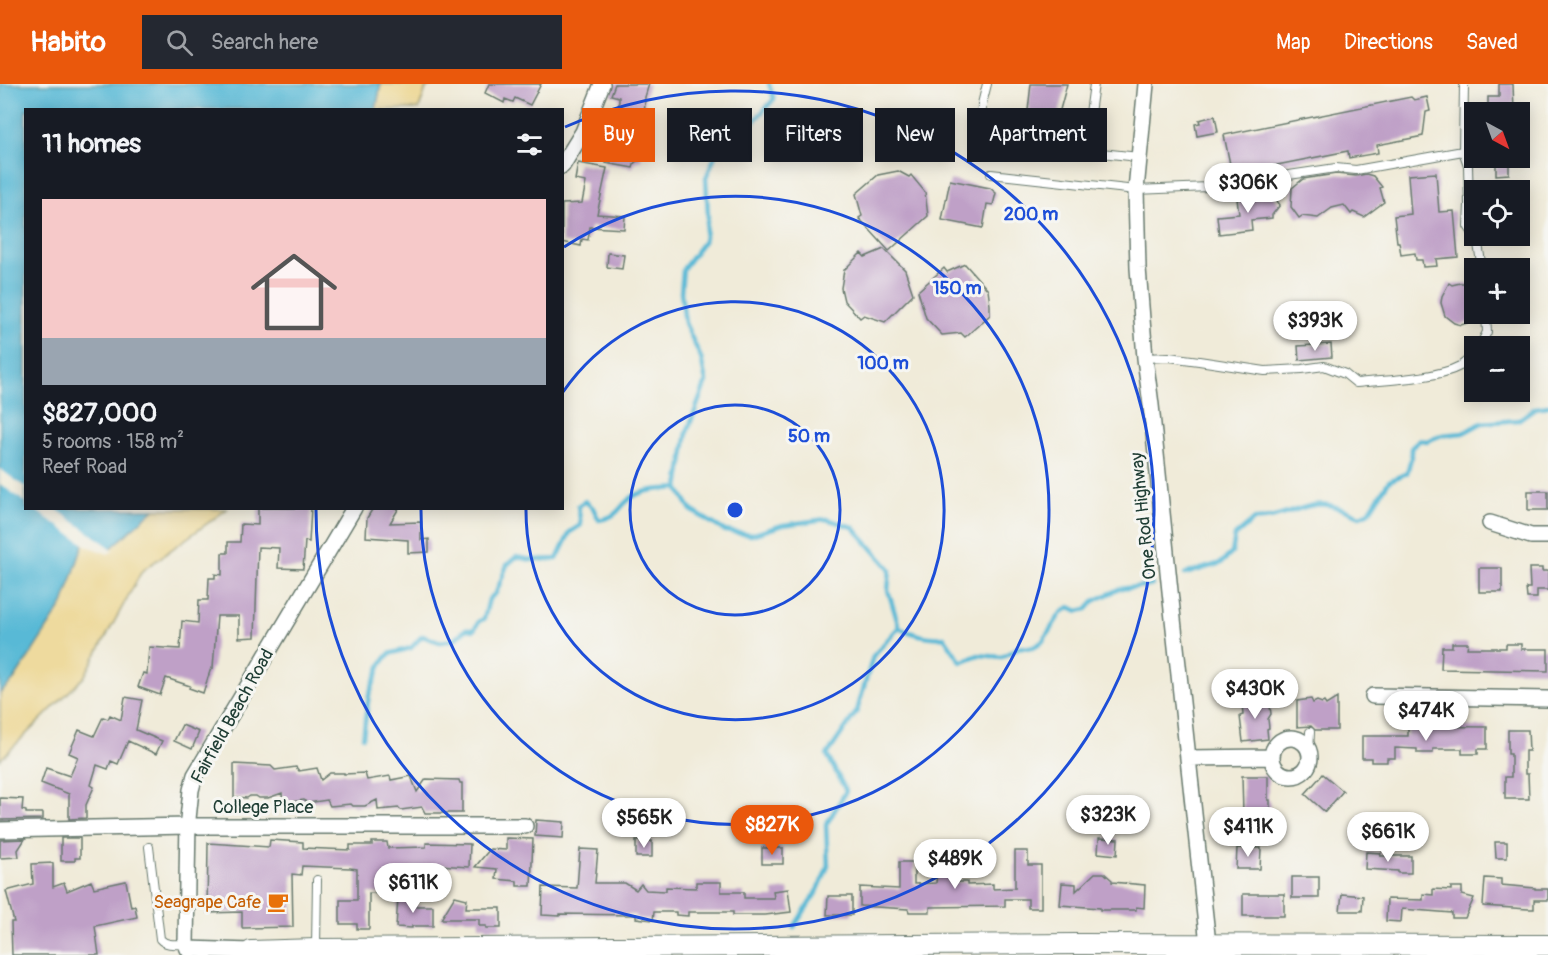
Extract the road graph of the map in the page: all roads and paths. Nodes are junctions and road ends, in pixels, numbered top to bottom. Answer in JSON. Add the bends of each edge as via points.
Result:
{"nodes":[{"id":1,"x":602,"y":84,"type":"edge"},
{"id":2,"x":987,"y":84,"type":"edge"},
{"id":3,"x":1094,"y":84,"type":"edge"},
{"id":4,"x":1146,"y":84,"type":"edge"},
{"id":5,"x":1464,"y":84,"type":"edge"},
{"id":6,"x":982,"y":108,"type":"edge"},
{"id":7,"x":1091,"y":108,"type":"edge"},
{"id":8,"x":1463,"y":151,"type":"junction"},
{"id":9,"x":1107,"y":153,"type":"edge"},
{"id":10,"x":1139,"y":157,"type":"junction"},
{"id":11,"x":564,"y":163,"type":"edge"},
{"id":12,"x":991,"y":174,"type":"dead end"},
{"id":13,"x":1468,"y":180,"type":"edge"},
{"id":14,"x":1136,"y":190,"type":"junction"},
{"id":15,"x":1145,"y":358,"type":"junction"},
{"id":16,"x":1464,"y":363,"type":"edge"},
{"id":17,"x":353,"y":510,"type":"edge"},
{"id":18,"x":1490,"y":523,"type":"dead end"},
{"id":19,"x":1548,"y":536,"type":"edge"},
{"id":20,"x":1373,"y":696,"type":"dead end"},
{"id":21,"x":1548,"y":699,"type":"edge"},
{"id":22,"x":1310,"y":732,"type":"dead end"},
{"id":23,"x":1309,"y":753,"type":"junction"},
{"id":24,"x":1272,"y":757,"type":"junction"},
{"id":25,"x":1188,"y":758,"type":"junction"},
{"id":26,"x":188,"y":826,"type":"junction"},
{"id":27,"x":525,"y":826,"type":"dead end"},
{"id":28,"x":0,"y":830,"type":"edge"},
{"id":29,"x":149,"y":847,"type":"dead end"},
{"id":30,"x":317,"y":880,"type":"dead end"},
{"id":31,"x":186,"y":944,"type":"junction"},
{"id":32,"x":1208,"y":944,"type":"junction"},
{"id":33,"x":1548,"y":945,"type":"edge"},
{"id":34,"x":316,"y":949,"type":"junction"},
{"id":35,"x":1077,"y":949,"type":"edge"},
{"id":36,"x":1400,"y":950,"type":"edge"},
{"id":37,"x":252,"y":953,"type":"edge"}],
"edges":[{"from":1,"to":11,"type":"street","via":[[583,132]]},
{"from":2,"to":6,"type":"lane"},
{"from":3,"to":7,"type":"lane"},
{"from":4,"to":10,"type":"street","name":"One Rod Highway"},
{"from":5,"to":8,"type":"lane"},
{"from":8,"to":13,"type":"lane"},
{"from":8,"to":14,"type":"lane","via":[[1233,186]]},
{"from":9,"to":10,"type":"lane"},
{"from":10,"to":14,"type":"street","name":"One Rod Highway"},
{"from":12,"to":14,"type":"lane"},
{"from":14,"to":15,"type":"street","name":"One Rod Highway"},
{"from":15,"to":16,"type":"lane","via":[[1169,357],[1265,370],[1324,366],[1356,383],[1447,372]]},
{"from":15,"to":25,"type":"street","name":"One Rod Highway"},
{"from":17,"to":26,"type":"street","name":"Fairfield Beach Road","via":[[195,775]]},
{"from":18,"to":19,"type":"street","via":[[1531,536]]},
{"from":20,"to":21,"type":"street"},
{"from":22,"to":23,"type":"lane"},
{"from":23,"to":24,"type":"street","via":[[1304,743],[1287,739],[1277,745]]},
{"from":23,"to":24,"type":"street","via":[[1305,770],[1292,776],[1280,773]]},
{"from":24,"to":25,"type":"street"},
{"from":25,"to":32,"type":"street","name":"One Rod Highway"},
{"from":26,"to":27,"type":"street","name":"College Place"},
{"from":26,"to":28,"type":"street","name":"College Place"},
{"from":26,"to":31,"type":"street","name":"Fairfield Beach Road"},
{"from":29,"to":31,"type":"lane","via":[[160,939]]},
{"from":30,"to":34,"type":"lane"},
{"from":31,"to":37,"type":"street","via":[[188,949]]},
{"from":32,"to":35,"type":"street"},
{"from":32,"to":36,"type":"street"},
{"from":33,"to":36,"type":"street"},
{"from":34,"to":35,"type":"street"},
{"from":34,"to":37,"type":"street"}]}
